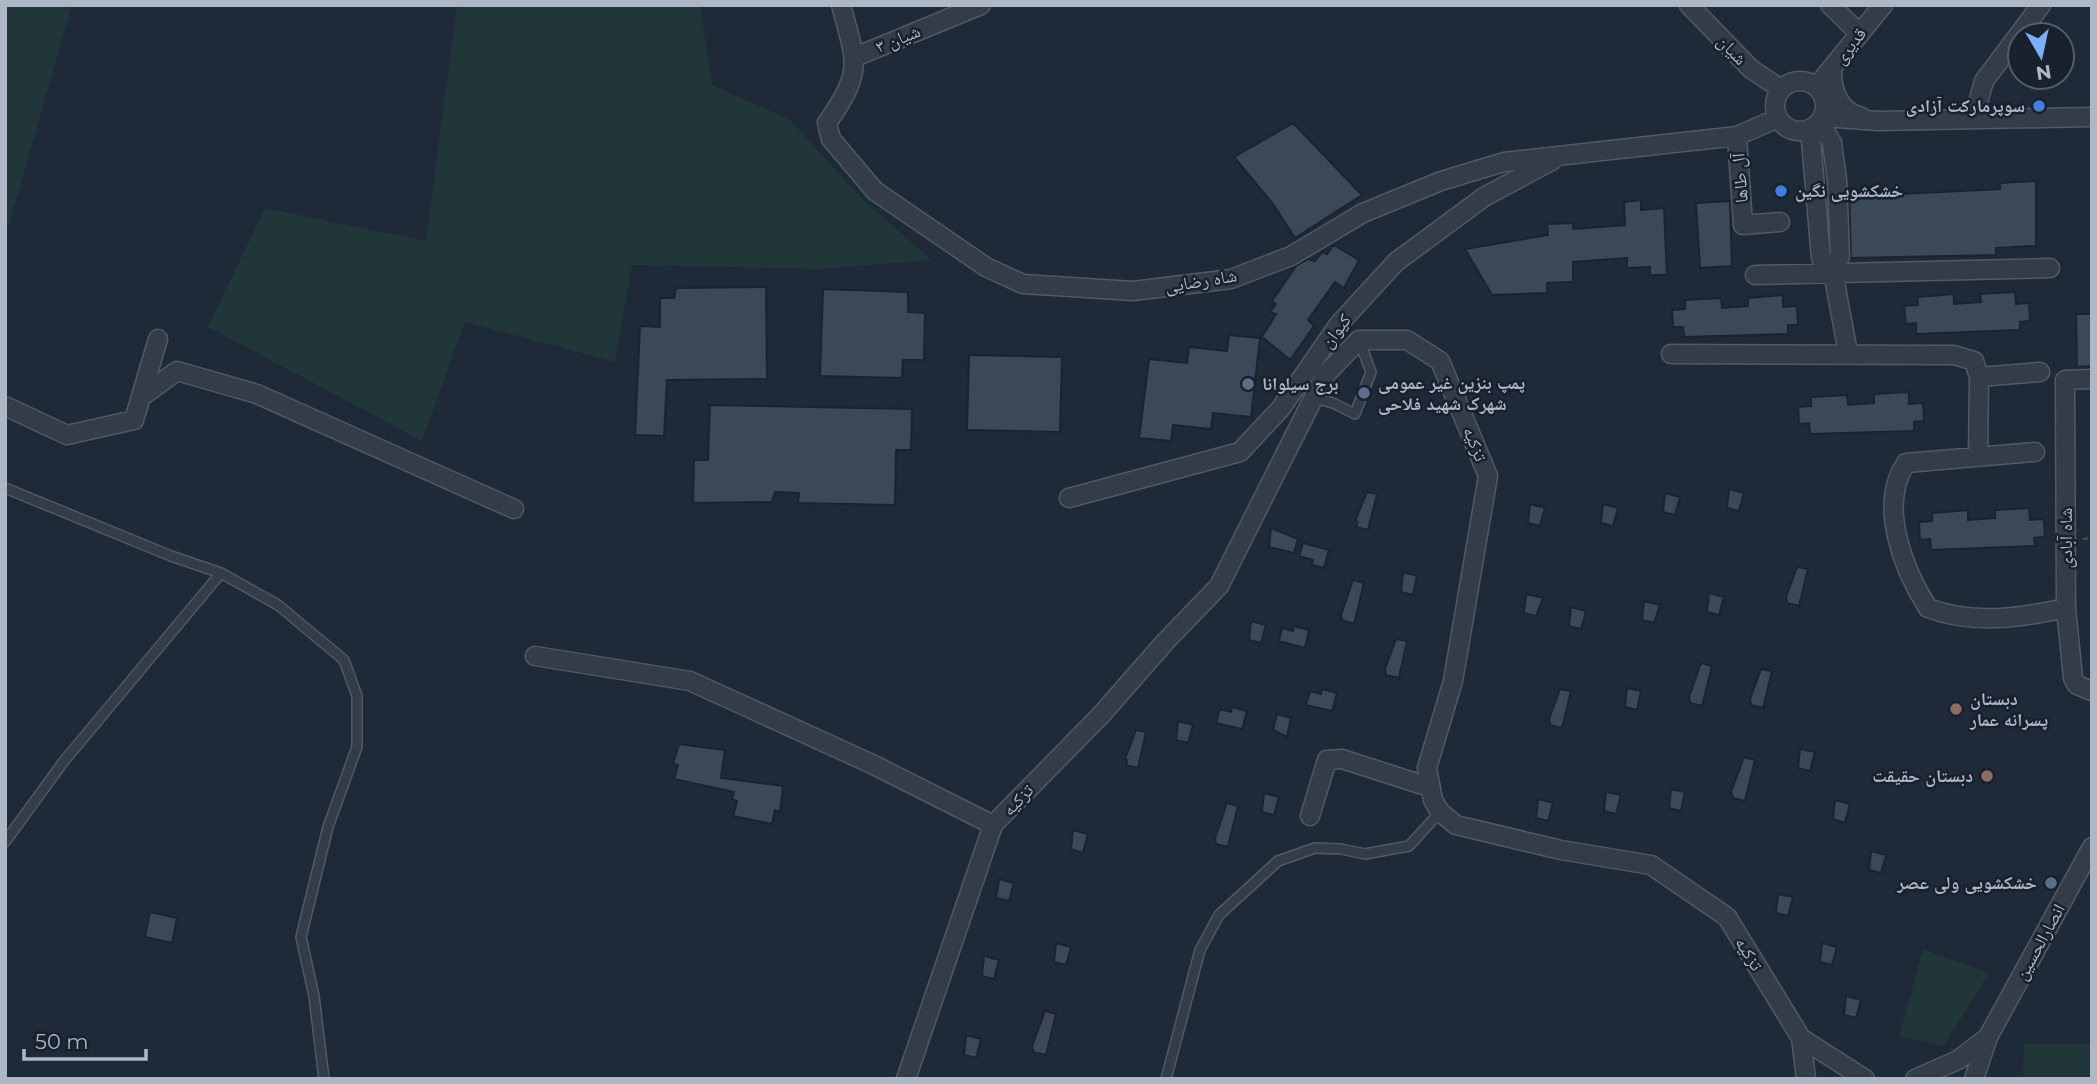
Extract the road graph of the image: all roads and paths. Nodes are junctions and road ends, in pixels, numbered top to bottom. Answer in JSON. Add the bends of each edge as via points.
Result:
{"nodes":[{"id":1,"x":841,"y":5,"type":"edge"},
{"id":2,"x":981,"y":5,"type":"edge"},
{"id":3,"x":1689,"y":5,"type":"edge"},
{"id":4,"x":1830,"y":5,"type":"edge"},
{"id":5,"x":1883,"y":5,"type":"edge"},
{"id":6,"x":2040,"y":5,"type":"edge"},
{"id":7,"x":1860,"y":34,"type":"junction"},
{"id":8,"x":855,"y":57,"type":"junction"},
{"id":9,"x":1832,"y":70,"type":"junction"},
{"id":10,"x":1817,"y":86,"type":"junction"},
{"id":11,"x":1781,"y":89,"type":"junction"},
{"id":12,"x":1974,"y":117,"type":"junction"},
{"id":13,"x":2092,"y":117,"type":"edge"},
{"id":14,"x":1778,"y":118,"type":"junction"},
{"id":15,"x":1879,"y":121,"type":"junction"},
{"id":16,"x":1818,"y":123,"type":"junction"},
{"id":17,"x":1737,"y":136,"type":"junction"},
{"id":18,"x":1562,"y":156,"type":"junction"},
{"id":19,"x":1780,"y":222,"type":"dead end"},
{"id":20,"x":2050,"y":268,"type":"dead end"},
{"id":21,"x":1833,"y":272,"type":"junction"},
{"id":22,"x":1755,"y":275,"type":"dead end"},
{"id":23,"x":158,"y":339,"type":"dead end"},
{"id":24,"x":1359,"y":340,"type":"junction"},
{"id":25,"x":1848,"y":353,"type":"junction"},
{"id":26,"x":1671,"y":354,"type":"dead end"},
{"id":27,"x":2040,"y":372,"type":"dead end"},
{"id":28,"x":1979,"y":377,"type":"junction"},
{"id":29,"x":2092,"y":379,"type":"edge"},
{"id":30,"x":141,"y":397,"type":"junction"},
{"id":31,"x":1314,"y":398,"type":"junction"},
{"id":32,"x":5,"y":406,"type":"edge"},
{"id":33,"x":2035,"y":452,"type":"dead end"},
{"id":34,"x":1978,"y":456,"type":"junction"},
{"id":35,"x":5,"y":488,"type":"edge"},
{"id":36,"x":1069,"y":498,"type":"dead end"},
{"id":37,"x":514,"y":509,"type":"dead end"},
{"id":38,"x":221,"y":573,"type":"junction"},
{"id":39,"x":2066,"y":608,"type":"junction"},
{"id":40,"x":535,"y":656,"type":"dead end"},
{"id":41,"x":2089,"y":691,"type":"edge"},
{"id":42,"x":1429,"y":787,"type":"junction"},
{"id":43,"x":1440,"y":812,"type":"junction"},
{"id":44,"x":1310,"y":816,"type":"dead end"},
{"id":45,"x":993,"y":825,"type":"junction"},
{"id":46,"x":5,"y":842,"type":"edge"},
{"id":47,"x":2092,"y":847,"type":"edge"},
{"id":48,"x":1988,"y":1037,"type":"junction"},
{"id":49,"x":1801,"y":1038,"type":"junction"},
{"id":50,"x":324,"y":1079,"type":"edge"},
{"id":51,"x":906,"y":1079,"type":"edge"},
{"id":52,"x":1166,"y":1079,"type":"edge"},
{"id":53,"x":1806,"y":1079,"type":"edge"},
{"id":54,"x":1865,"y":1079,"type":"edge"},
{"id":55,"x":1915,"y":1079,"type":"edge"},
{"id":56,"x":1974,"y":1079,"type":"edge"}],
"edges":[{"from":1,"to":8,"type":"street","name":"شاه رضایی"},
{"from":2,"to":8,"type":"street","name":"شیان ۳"},
{"from":3,"to":11,"type":"street","name":"شیان","via":[[1751,69]]},
{"from":4,"to":7,"type":"street"},
{"from":5,"to":7,"type":"street","name":"قدیری"},
{"from":6,"to":12,"type":"street","via":[[1984,80]]},
{"from":7,"to":9,"type":"street","name":"قدیری"},
{"from":8,"to":18,"type":"street","name":"شاه رضایی","via":[[851,89],[827,123],[831,139],[874,191],[986,267],[1024,284],[1133,291],[1231,279],[1291,256],[1363,213],[1441,181],[1504,162]]},
{"from":9,"to":10,"type":"street","name":"قدیری"},
{"from":9,"to":15,"type":"street","via":[[1845,110]]},
{"from":10,"to":11,"type":"street","via":[[1802,80]]},
{"from":10,"to":16,"type":"street","via":[[1825,100]]},
{"from":11,"to":14,"type":"street","via":[[1775,103]]},
{"from":12,"to":13,"type":"street"},
{"from":12,"to":15,"type":"street"},
{"from":14,"to":16,"type":"street","via":[[1790,129]]},
{"from":14,"to":17,"type":"street","name":"شاه رضایی"},
{"from":15,"to":16,"type":"street"},
{"from":16,"to":21,"type":"street","via":[[1821,258]]},
{"from":17,"to":18,"type":"street","name":"شاه رضایی"},
{"from":17,"to":19,"type":"street","name":"آل طاها","via":[[1743,225]]},
{"from":18,"to":36,"type":"street","name":"کیوان","via":[[1484,197],[1396,262],[1339,324],[1281,408],[1240,452]]},
{"from":20,"to":21,"type":"street"},
{"from":21,"to":22,"type":"street"},
{"from":21,"to":25,"type":"street"},
{"from":23,"to":30,"type":"street"},
{"from":24,"to":31,"type":"street","name":"تزکیه","via":[[1325,375]]},
{"from":24,"to":31,"type":"lane","via":[[1371,372],[1355,414]]},
{"from":24,"to":42,"type":"street","name":"تزکیه","via":[[1407,340],[1440,361],[1488,476],[1453,681],[1427,768]]},
{"from":25,"to":26,"type":"street"},
{"from":25,"to":28,"type":"street","via":[[1954,355],[1974,361]]},
{"from":27,"to":28,"type":"street"},
{"from":28,"to":34,"type":"street"},
{"from":29,"to":39,"type":"street","name":"شاه آبادی","via":[[2065,380]]},
{"from":30,"to":32,"type":"street","via":[[134,420],[67,435]]},
{"from":30,"to":37,"type":"street","via":[[177,371],[257,394]]},
{"from":31,"to":45,"type":"street","name":"تزکیه","via":[[1219,586]]},
{"from":33,"to":34,"type":"street"},
{"from":34,"to":39,"type":"street","via":[[1906,463],[1896,477],[1893,493],[1900,557],[1915,589],[1928,608],[1945,614],[2020,618]]},
{"from":35,"to":38,"type":"lane"},
{"from":38,"to":46,"type":"lane","via":[[64,761]]},
{"from":38,"to":50,"type":"lane","via":[[278,605],[344,660],[357,696],[357,747],[328,827],[301,937]]},
{"from":39,"to":41,"type":"street","name":"شاه آبادی","via":[[2073,678]]},
{"from":40,"to":45,"type":"street","via":[[690,681]]},
{"from":42,"to":43,"type":"street","name":"تزکیه"},
{"from":42,"to":44,"type":"street","via":[[1342,760],[1327,760]]},
{"from":43,"to":49,"type":"street","name":"تزکیه","via":[[1456,825],[1651,865],[1727,917]]},
{"from":43,"to":52,"type":"lane","via":[[1409,846],[1365,854],[1315,848],[1278,861],[1219,915],[1200,950]]},
{"from":45,"to":51,"type":"street"},
{"from":47,"to":48,"type":"street","name":"انصارالحسین"},
{"from":48,"to":55,"type":"street","via":[[1958,1060]]},
{"from":48,"to":56,"type":"street"},
{"from":49,"to":53,"type":"street","name":"تزکیه"},
{"from":49,"to":54,"type":"street","name":"تزکیه"}]}
